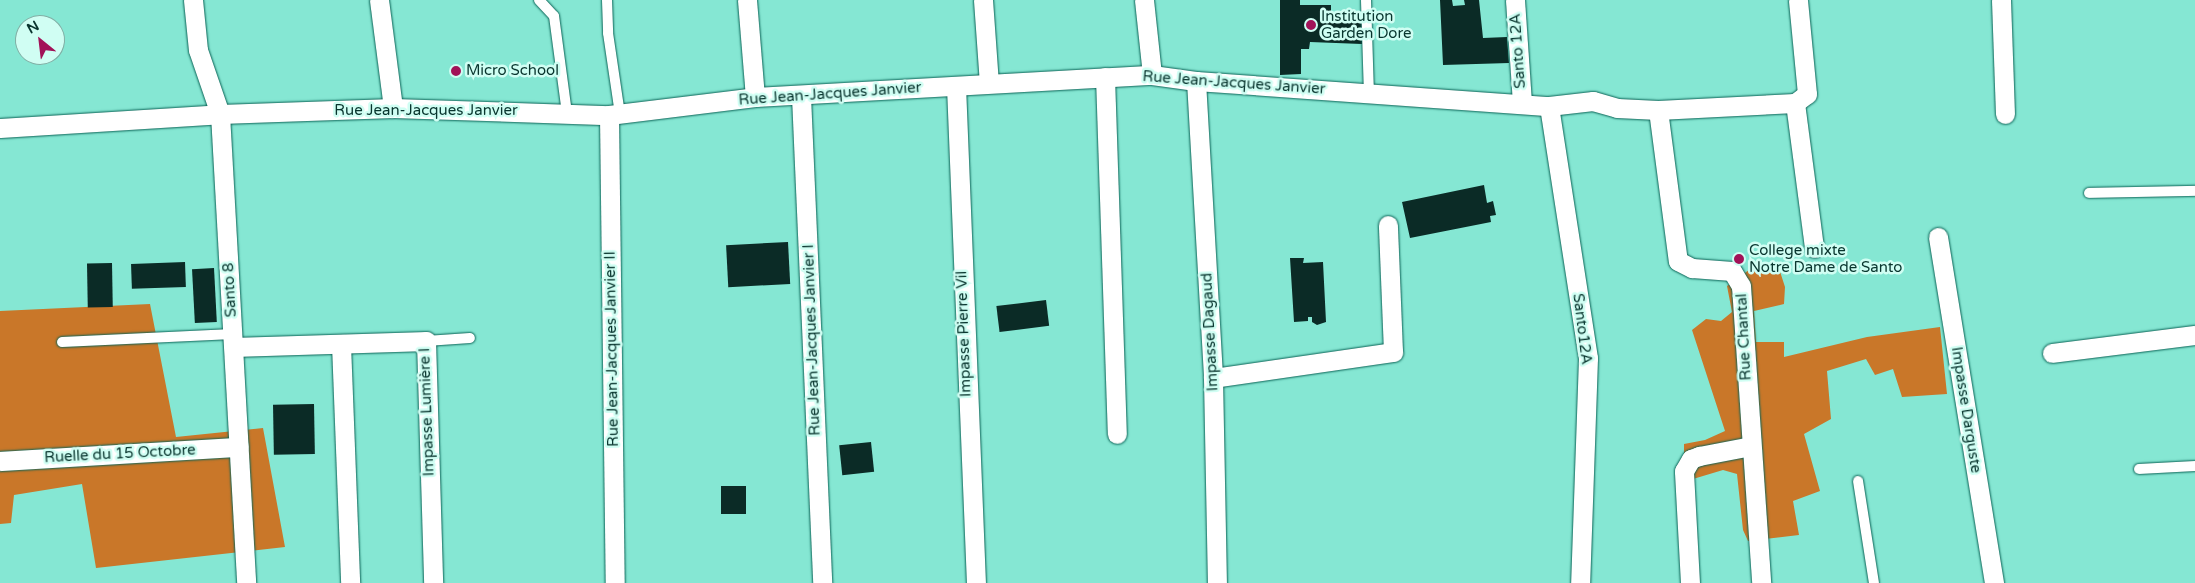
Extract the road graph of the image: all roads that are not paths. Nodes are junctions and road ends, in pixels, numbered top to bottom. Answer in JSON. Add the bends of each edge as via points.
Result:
{"nodes":[{"id":1,"x":193,"y":0,"type":"edge"},
{"id":2,"x":379,"y":0,"type":"edge"},
{"id":3,"x":538,"y":0,"type":"edge"},
{"id":4,"x":607,"y":0,"type":"edge"},
{"id":5,"x":748,"y":0,"type":"edge"},
{"id":6,"x":983,"y":0,"type":"edge"},
{"id":7,"x":1144,"y":0,"type":"edge"},
{"id":8,"x":1366,"y":0,"type":"edge"},
{"id":9,"x":1515,"y":0,"type":"edge"},
{"id":10,"x":1798,"y":0,"type":"edge"},
{"id":11,"x":2001,"y":0,"type":"edge"},
{"id":12,"x":1152,"y":75,"type":"junction"},
{"id":13,"x":1105,"y":77,"type":"junction"},
{"id":14,"x":1196,"y":81,"type":"junction"},
{"id":15,"x":989,"y":83,"type":"junction"},
{"id":16,"x":956,"y":86,"type":"junction"},
{"id":17,"x":1369,"y":93,"type":"junction"},
{"id":18,"x":801,"y":96,"type":"junction"},
{"id":19,"x":754,"y":97,"type":"junction"},
{"id":20,"x":1522,"y":102,"type":"junction"},
{"id":21,"x":1794,"y":103,"type":"junction"},
{"id":22,"x":1549,"y":106,"type":"junction"},
{"id":23,"x":393,"y":108,"type":"junction"},
{"id":24,"x":1658,"y":110,"type":"junction"},
{"id":25,"x":567,"y":113,"type":"junction"},
{"id":26,"x":220,"y":114,"type":"junction"},
{"id":27,"x":615,"y":114,"type":"junction"},
{"id":28,"x":2005,"y":114,"type":"dead end"},
{"id":29,"x":0,"y":128,"type":"edge"},
{"id":30,"x":2195,"y":191,"type":"edge"},
{"id":31,"x":2089,"y":193,"type":"dead end"},
{"id":32,"x":1388,"y":224,"type":"dead end"},
{"id":33,"x":1938,"y":237,"type":"dead end"},
{"id":34,"x":1814,"y":248,"type":"dead end"},
{"id":35,"x":2195,"y":335,"type":"edge"},
{"id":36,"x":470,"y":338,"type":"dead end"},
{"id":37,"x":233,"y":341,"type":"junction"},
{"id":38,"x":62,"y":342,"type":"dead end"},
{"id":39,"x":426,"y":342,"type":"junction"},
{"id":40,"x":341,"y":344,"type":"junction"},
{"id":41,"x":2052,"y":353,"type":"dead end"},
{"id":42,"x":1213,"y":378,"type":"junction"},
{"id":43,"x":1117,"y":434,"type":"dead end"},
{"id":44,"x":1750,"y":446,"type":"junction"},
{"id":45,"x":240,"y":447,"type":"junction"},
{"id":46,"x":0,"y":461,"type":"edge"},
{"id":47,"x":2195,"y":466,"type":"edge"},
{"id":48,"x":2139,"y":469,"type":"dead end"},
{"id":49,"x":1858,"y":481,"type":"dead end"},
{"id":50,"x":246,"y":583,"type":"edge"},
{"id":51,"x":350,"y":583,"type":"edge"},
{"id":52,"x":432,"y":583,"type":"edge"},
{"id":53,"x":615,"y":583,"type":"edge"},
{"id":54,"x":822,"y":583,"type":"edge"},
{"id":55,"x":976,"y":583,"type":"edge"},
{"id":56,"x":1217,"y":583,"type":"edge"},
{"id":57,"x":1580,"y":583,"type":"edge"},
{"id":58,"x":1690,"y":583,"type":"edge"},
{"id":59,"x":1761,"y":583,"type":"edge"},
{"id":60,"x":1874,"y":583,"type":"edge"},
{"id":61,"x":1994,"y":583,"type":"edge"}],
"edges":[{"from":1,"to":26,"type":"street","name":"Santo 8","via":[[198,50]]},
{"from":2,"to":23,"type":"street"},
{"from":3,"to":25,"type":"lane","via":[[554,16]]},
{"from":4,"to":27,"type":"lane"},
{"from":5,"to":19,"type":"street"},
{"from":6,"to":15,"type":"street"},
{"from":7,"to":12,"type":"street"},
{"from":8,"to":17,"type":"lane"},
{"from":9,"to":20,"type":"street","name":"Santo 12A"},
{"from":10,"to":21,"type":"street","via":[[1807,94]]},
{"from":11,"to":28,"type":"street"},
{"from":12,"to":13,"type":"street","name":"Rue Jean-Jacques Janvier"},
{"from":12,"to":14,"type":"street","name":"Rue Jean-Jacques Janvier"},
{"from":13,"to":15,"type":"street","name":"Rue Jean-Jacques Janvier"},
{"from":13,"to":43,"type":"street"},
{"from":14,"to":17,"type":"street","name":"Rue Jean-Jacques Janvier"},
{"from":14,"to":42,"type":"street","name":"Impasse Dagaud"},
{"from":15,"to":16,"type":"street","name":"Rue Jean-Jacques Janvier"},
{"from":16,"to":18,"type":"street","name":"Rue Jean-Jacques Janvier"},
{"from":16,"to":55,"type":"street","name":"Impasse Pierre Vil"},
{"from":17,"to":20,"type":"street","name":"Rue Jean-Jacques Janvier"},
{"from":18,"to":19,"type":"street","name":"Rue Jean-Jacques Janvier"},
{"from":18,"to":54,"type":"street","name":"Rue Jean-Jacques Janvier I"},
{"from":19,"to":27,"type":"street","name":"Rue Jean-Jacques Janvier"},
{"from":20,"to":22,"type":"street","name":"Rue Jean-Jacques Janvier"},
{"from":21,"to":24,"type":"street","name":"Rue Jean-Jacques Janvier"},
{"from":21,"to":34,"type":"street"},
{"from":22,"to":24,"type":"street","name":"Rue Jean-Jacques Janvier","via":[[1593,101],[1617,108]]},
{"from":22,"to":57,"type":"street","name":"Santo12A","via":[[1588,358]]},
{"from":23,"to":25,"type":"street","name":"Rue Jean-Jacques Janvier"},
{"from":23,"to":26,"type":"street","name":"Rue Jean-Jacques Janvier"},
{"from":24,"to":44,"type":"street","name":"Rue Chantal","via":[[1678,261],[1692,268],[1732,271],[1741,286]]},
{"from":25,"to":27,"type":"street","name":"Rue Jean-Jacques Janvier"},
{"from":26,"to":29,"type":"street","name":"Rue Jean-Jacques Janvier"},
{"from":26,"to":37,"type":"street","name":"Santo 8"},
{"from":27,"to":53,"type":"street","name":"Rue Jean-Jacques Janvier II"},
{"from":30,"to":31,"type":"lane"},
{"from":32,"to":42,"type":"street","via":[[1393,352]]},
{"from":33,"to":61,"type":"street","name":"Impasse Darguste"},
{"from":35,"to":41,"type":"street"},
{"from":36,"to":39,"type":"lane"},
{"from":37,"to":38,"type":"lane"},
{"from":37,"to":40,"type":"street","name":"Impasse Lumière I"},
{"from":37,"to":45,"type":"street","name":"Santo 8"},
{"from":39,"to":40,"type":"street","name":"Impasse Lumière I"},
{"from":39,"to":52,"type":"street","name":"Impasse Lumière I"},
{"from":40,"to":51,"type":"street"},
{"from":42,"to":56,"type":"street","name":"Impasse Dagaud"},
{"from":44,"to":58,"type":"street","via":[[1691,459],[1684,471]]},
{"from":44,"to":59,"type":"street","name":"Rue Chantal"},
{"from":45,"to":46,"type":"street","name":"Ruelle du 15 Octobre"},
{"from":45,"to":50,"type":"street","name":"Santo 8"},
{"from":47,"to":48,"type":"lane"},
{"from":49,"to":60,"type":"lane"}]}
